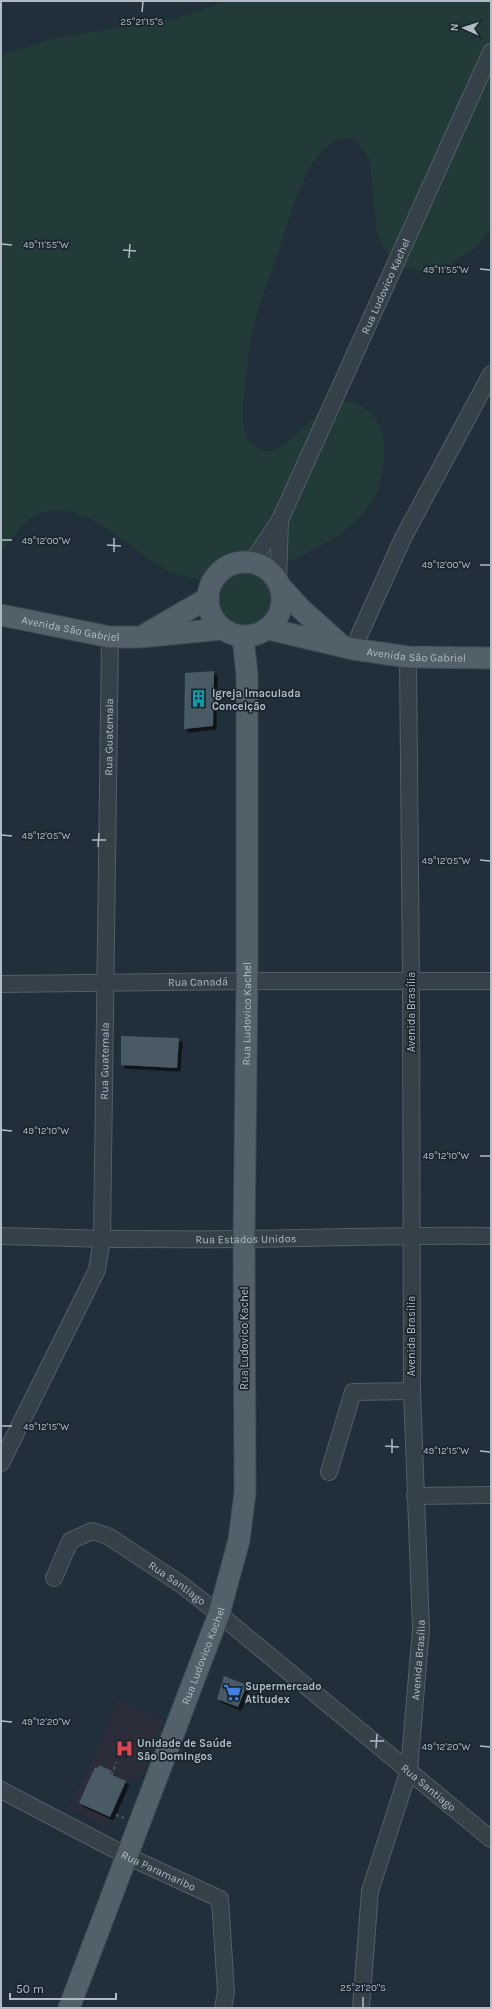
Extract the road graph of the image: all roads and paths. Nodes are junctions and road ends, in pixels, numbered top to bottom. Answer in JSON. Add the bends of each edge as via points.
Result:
{"nodes":[{"id":1,"x":491,"y":52,"type":"edge"},
{"id":2,"x":491,"y":374,"type":"edge"},
{"id":3,"x":280,"y":520,"type":"junction"},
{"id":4,"x":252,"y":562,"type":"junction"},
{"id":5,"x":279,"y":583,"type":"junction"},
{"id":6,"x":208,"y":598,"type":"junction"},
{"id":7,"x":1,"y":615,"type":"edge"},
{"id":8,"x":222,"y":629,"type":"junction"},
{"id":9,"x":269,"y":629,"type":"junction"},
{"id":10,"x":110,"y":637,"type":"junction"},
{"id":11,"x":140,"y":637,"type":"junction"},
{"id":12,"x":243,"y":637,"type":"junction"},
{"id":13,"x":347,"y":648,"type":"junction"},
{"id":14,"x":408,"y":657,"type":"junction"},
{"id":15,"x":491,"y":658,"type":"edge"},
{"id":16,"x":247,"y":981,"type":"junction"},
{"id":17,"x":411,"y":981,"type":"junction"},
{"id":18,"x":491,"y":981,"type":"edge"},
{"id":19,"x":106,"y":983,"type":"junction"},
{"id":20,"x":1,"y":984,"type":"edge"},
{"id":21,"x":411,"y":1235,"type":"junction"},
{"id":22,"x":1,"y":1236,"type":"edge"},
{"id":23,"x":491,"y":1236,"type":"edge"},
{"id":24,"x":102,"y":1239,"type":"junction"},
{"id":25,"x":244,"y":1239,"type":"junction"},
{"id":26,"x":412,"y":1391,"type":"junction"},
{"id":27,"x":1,"y":1463,"type":"edge"},
{"id":28,"x":329,"y":1472,"type":"dead end"},
{"id":29,"x":491,"y":1495,"type":"edge"},
{"id":30,"x":415,"y":1496,"type":"junction"},
{"id":31,"x":54,"y":1578,"type":"dead end"},
{"id":32,"x":220,"y":1614,"type":"junction"},
{"id":33,"x":116,"y":1762,"type":"dead end"},
{"id":34,"x":409,"y":1770,"type":"junction"},
{"id":35,"x":112,"y":1775,"type":"dead end"},
{"id":36,"x":1,"y":1790,"type":"edge"},
{"id":37,"x":491,"y":1839,"type":"edge"},
{"id":38,"x":127,"y":1856,"type":"junction"},
{"id":39,"x":69,"y":2008,"type":"edge"},
{"id":40,"x":223,"y":2008,"type":"edge"},
{"id":41,"x":361,"y":2008,"type":"edge"}],
"edges":[{"from":1,"to":3,"type":"street","name":"Rua Ludovico Kachel"},
{"from":2,"to":13,"type":"street","via":[[402,538]]},
{"from":3,"to":4,"type":"street","name":"Rua Ludovico Kachel"},
{"from":3,"to":5,"type":"street","name":"Rua Ludovico Kachel"},
{"from":4,"to":5,"type":"main road","via":[[267,569]]},
{"from":4,"to":6,"type":"main road","via":[[227,566],[217,574],[210,586]]},
{"from":5,"to":9,"type":"main road","via":[[283,602],[278,617]]},
{"from":5,"to":13,"type":"main road","via":[[300,608]]},
{"from":6,"to":8,"type":"main road","via":[[211,616]]},
{"from":6,"to":11,"type":"main road","name":"Avenida São Gabriel"},
{"from":7,"to":10,"type":"main road","name":"Avenida São Gabriel"},
{"from":8,"to":11,"type":"main road","name":"Avenida São Gabriel"},
{"from":8,"to":12,"type":"main road","via":[[232,635]]},
{"from":9,"to":12,"type":"main road"},
{"from":9,"to":13,"type":"main road","name":"Avenida São Gabriel"},
{"from":10,"to":11,"type":"main road","name":"Avenida São Gabriel"},
{"from":10,"to":19,"type":"street","name":"Rua Guatemala"},
{"from":12,"to":16,"type":"main road","name":"Rua Ludovico Kachel","via":[[247,675]]},
{"from":13,"to":14,"type":"main road","name":"Avenida São Gabriel"},
{"from":14,"to":15,"type":"main road","name":"Avenida São Gabriel"},
{"from":14,"to":17,"type":"street","name":"Avenida Brasília"},
{"from":16,"to":17,"type":"street","name":"Rua Canadá"},
{"from":16,"to":19,"type":"street","name":"Rua Canadá"},
{"from":16,"to":25,"type":"main road","name":"Rua Ludovico Kachel"},
{"from":17,"to":18,"type":"street","name":"Rua Canadá"},
{"from":17,"to":21,"type":"street","name":"Avenida Brasília"},
{"from":19,"to":20,"type":"street","name":"Rua Canadá"},
{"from":19,"to":24,"type":"street","name":"Rua Guatemala"},
{"from":21,"to":23,"type":"street","name":"Rua Estados Unidos"},
{"from":21,"to":25,"type":"street","name":"Rua Estados Unidos"},
{"from":21,"to":26,"type":"street","name":"Avenida Brasília"},
{"from":22,"to":24,"type":"street","name":"Rua Estados Unidos"},
{"from":24,"to":25,"type":"street","name":"Rua Estados Unidos"},
{"from":24,"to":27,"type":"street","name":"Rua Guatemala","via":[[97,1270]]},
{"from":25,"to":32,"type":"main road","name":"Rua Ludovico Kachel","via":[[245,1493],[239,1540]]},
{"from":26,"to":28,"type":"street","via":[[353,1392]]},
{"from":26,"to":30,"type":"street","name":"Avenida Brasília"},
{"from":29,"to":30,"type":"street"},
{"from":30,"to":34,"type":"street","name":"Avenida Brasília","via":[[421,1629]]},
{"from":31,"to":32,"type":"street","name":"Rua Santiago","via":[[70,1541],[92,1531],[108,1536],[182,1585]]},
{"from":32,"to":34,"type":"street","name":"Rua Santiago"},
{"from":32,"to":38,"type":"main road","name":"Rua Ludovico Kachel"},
{"from":33,"to":35,"type":"path"},
{"from":34,"to":37,"type":"street","name":"Rua Santiago"},
{"from":34,"to":41,"type":"street","name":"Avenida Brasília","via":[[370,1891]]},
{"from":36,"to":38,"type":"street","name":"Rua Paramaribo"},
{"from":38,"to":39,"type":"main road","name":"Rua Ludovico Kachel"},
{"from":38,"to":40,"type":"street","name":"Rua Paramaribo","via":[[220,1899],[226,1992]]}]}
